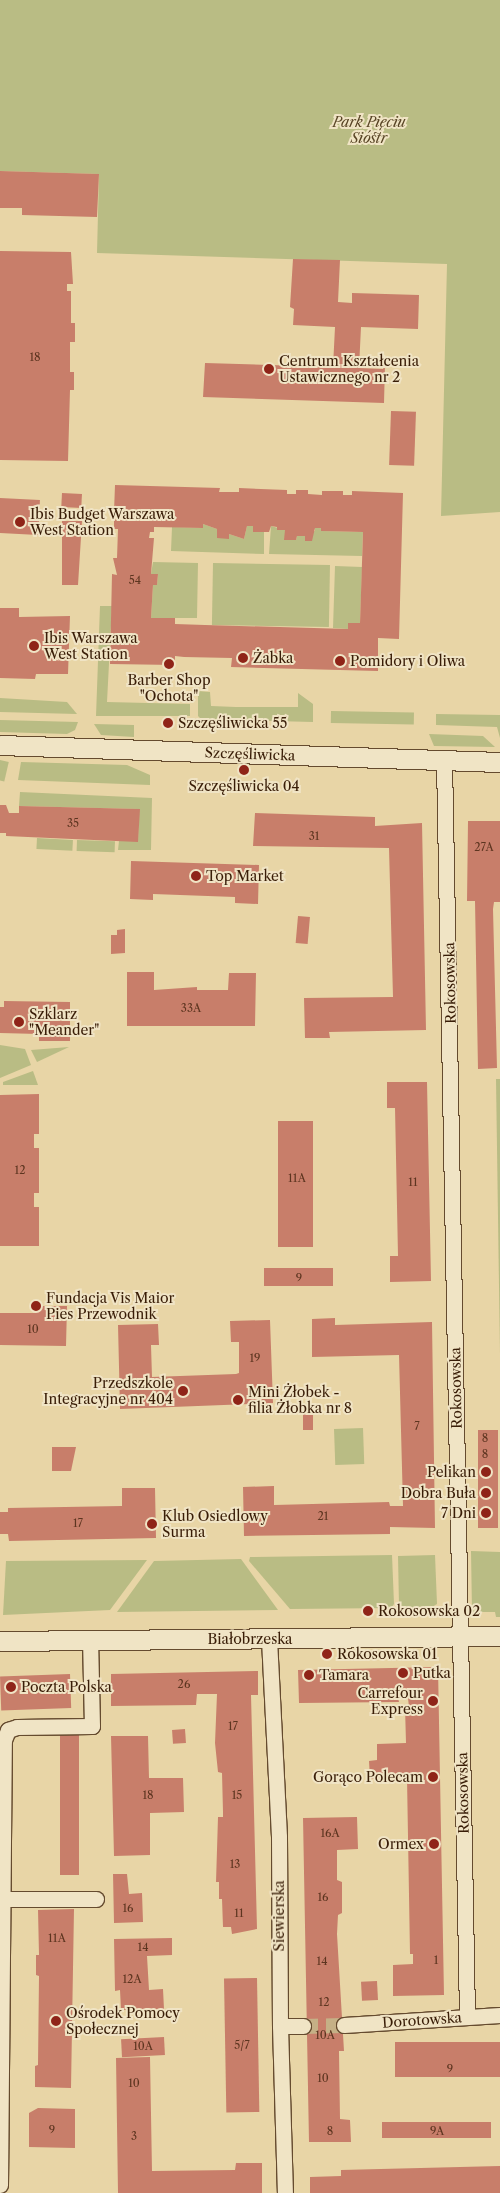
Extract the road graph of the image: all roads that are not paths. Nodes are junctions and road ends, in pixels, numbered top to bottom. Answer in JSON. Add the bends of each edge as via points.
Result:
{"nodes":[{"id":1,"x":0,"y":745,"type":"edge"},
{"id":2,"x":444,"y":760,"type":"junction"},
{"id":3,"x":500,"y":762,"type":"edge"},
{"id":4,"x":500,"y":1636,"type":"edge"},
{"id":5,"x":459,"y":1637,"type":"junction"},
{"id":6,"x":269,"y":1639,"type":"junction"},
{"id":7,"x":90,"y":1640,"type":"junction"},
{"id":8,"x":0,"y":1641,"type":"edge"},
{"id":9,"x":4,"y":1899,"type":"junction"},
{"id":10,"x":96,"y":1899,"type":"dead end"},
{"id":11,"x":467,"y":2016,"type":"junction"},
{"id":12,"x":500,"y":2016,"type":"edge"},
{"id":13,"x":280,"y":2026,"type":"junction"},
{"id":14,"x":303,"y":2026,"type":"tunnel mouth"},
{"id":15,"x":344,"y":2026,"type":"tunnel mouth"},
{"id":16,"x":2,"y":2036,"type":"edge"},
{"id":17,"x":0,"y":2185,"type":"edge"},
{"id":18,"x":285,"y":2193,"type":"edge"}],
"edges":[{"from":1,"to":2,"type":"street","name":"Szczęśliwicka"},
{"from":2,"to":3,"type":"street","name":"Szczęśliwicka"},
{"from":2,"to":5,"type":"street","name":"Rokosowska"},
{"from":4,"to":5,"type":"street","name":"Białobrzeska"},
{"from":5,"to":6,"type":"street","name":"Białobrzeska"},
{"from":5,"to":11,"type":"street","name":"Rokosowska"},
{"from":6,"to":7,"type":"street","name":"Białobrzeska"},
{"from":6,"to":13,"type":"street","name":"Siewierska","via":[[279,1838]]},
{"from":7,"to":8,"type":"street","name":"Białobrzeska"},
{"from":7,"to":9,"type":"street","via":[[92,1726],[17,1727],[6,1734]]},
{"from":9,"to":10,"type":"street"},
{"from":9,"to":16,"type":"street"},
{"from":11,"to":12,"type":"street","name":"Dorotowska"},
{"from":11,"to":15,"type":"street","name":"Dorotowska"},
{"from":13,"to":14,"type":"street"},
{"from":13,"to":18,"type":"street","name":"Siewierska"},
{"from":16,"to":17,"type":"street"}]}
